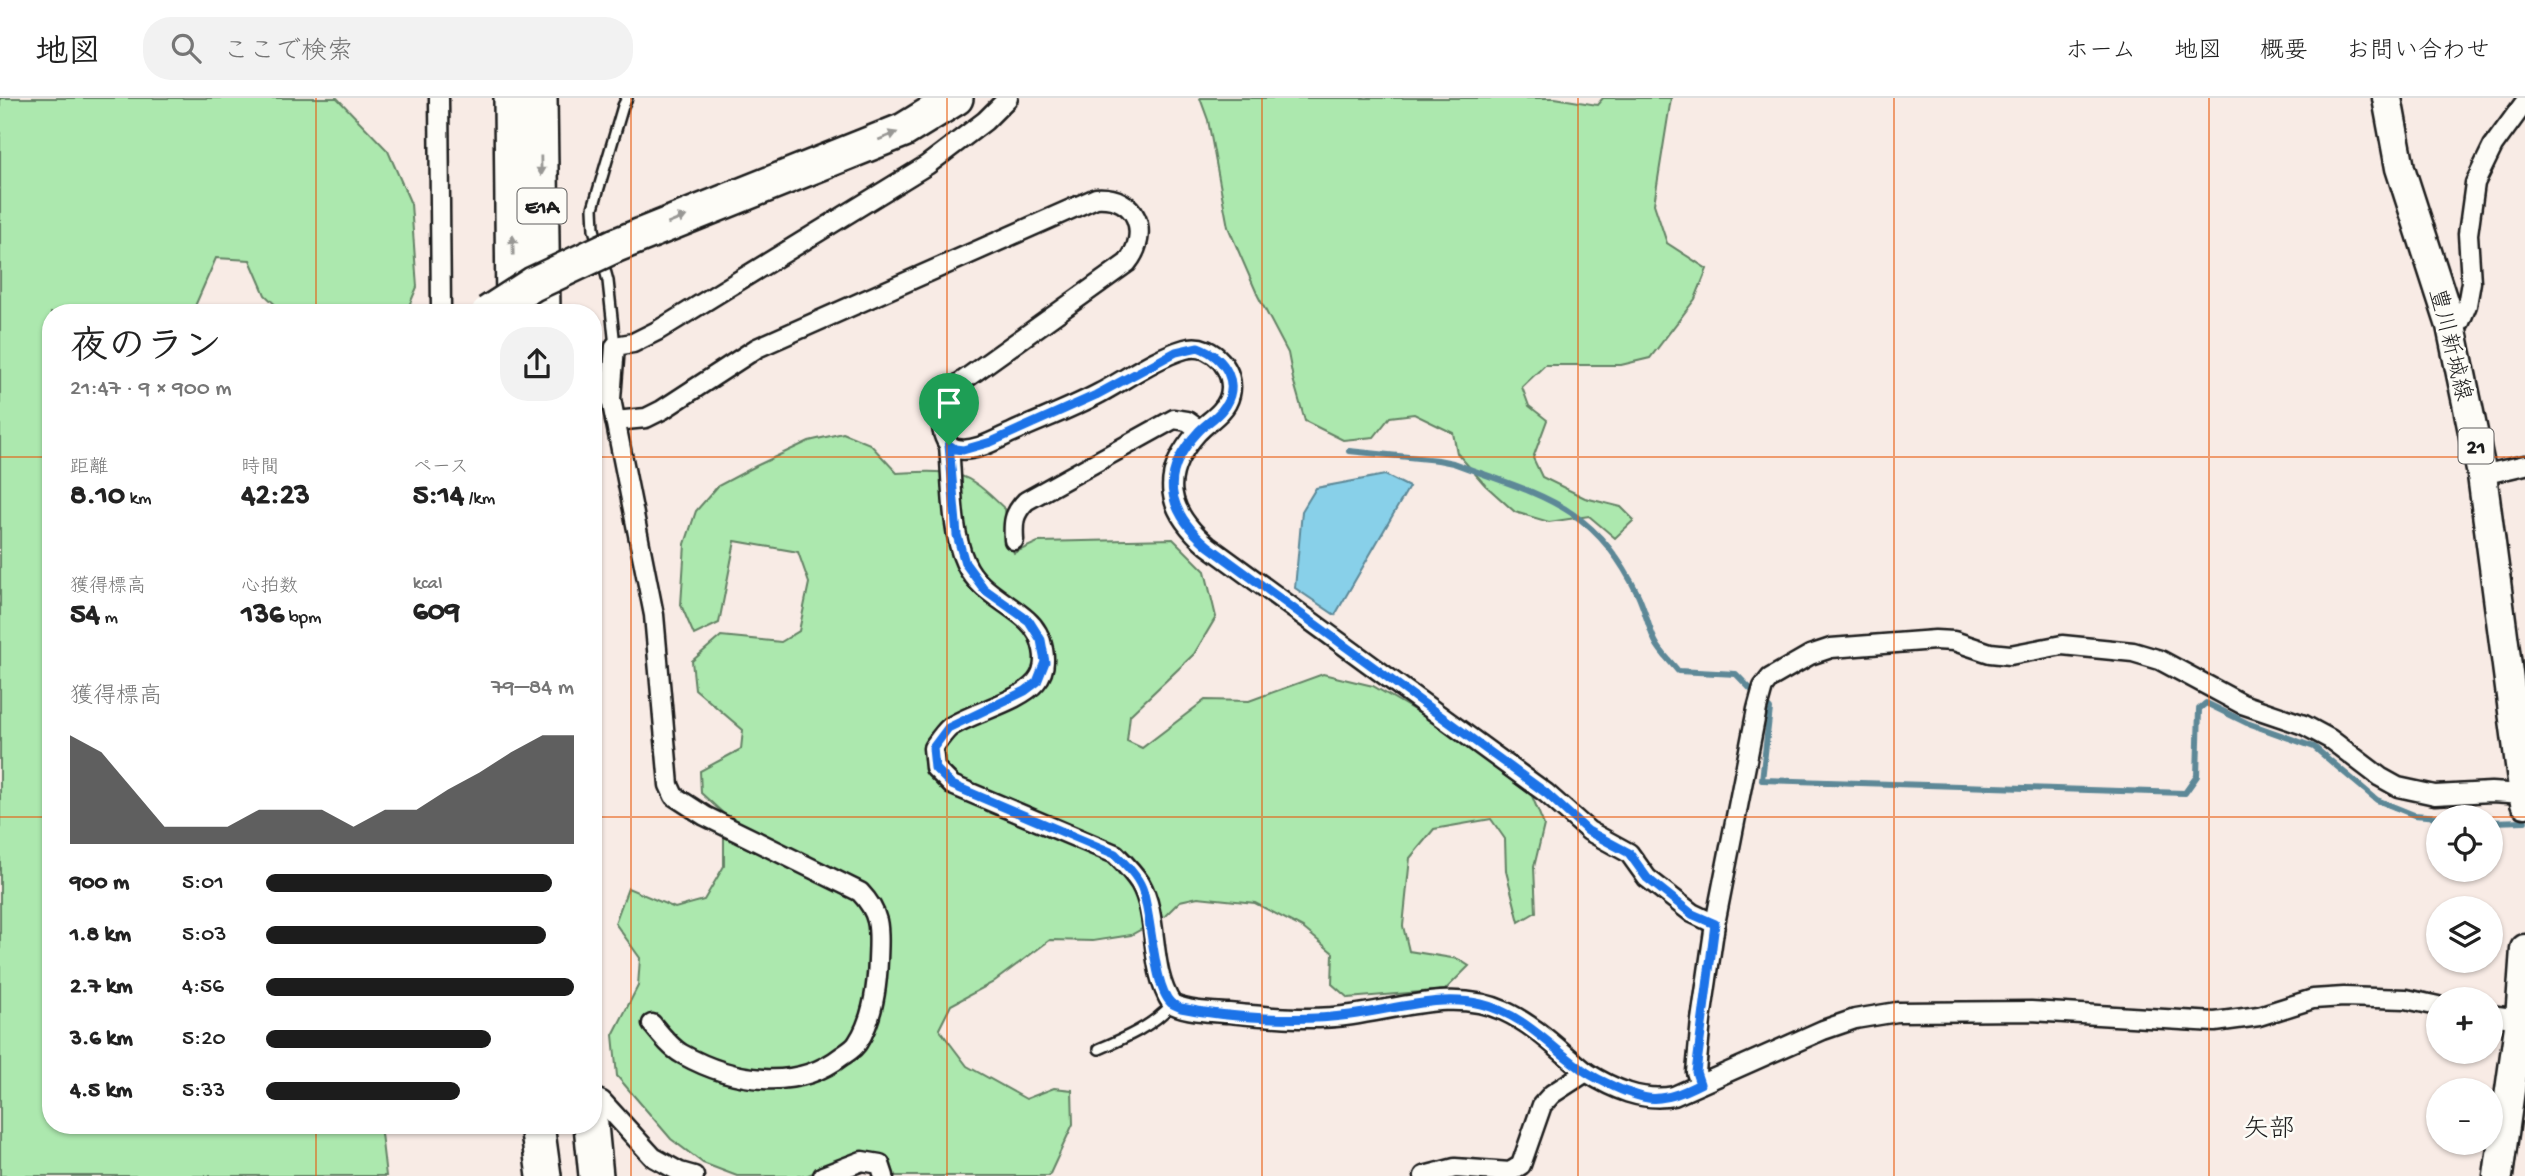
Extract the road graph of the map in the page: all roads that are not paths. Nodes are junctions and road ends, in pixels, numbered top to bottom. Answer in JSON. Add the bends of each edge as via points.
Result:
{"nodes":[{"id":1,"x":439,"y":98,"type":"edge"},
{"id":2,"x":511,"y":98,"type":"edge"},
{"id":3,"x":540,"y":98,"type":"edge"},
{"id":4,"x":627,"y":98,"type":"edge"},
{"id":5,"x":957,"y":98,"type":"edge"},
{"id":6,"x":1008,"y":98,"type":"edge"},
{"id":7,"x":2387,"y":98,"type":"edge"},
{"id":8,"x":2525,"y":102,"type":"edge"},
{"id":9,"x":441,"y":304,"type":"edge"},
{"id":10,"x":502,"y":304,"type":"edge"},
{"id":11,"x":513,"y":304,"type":"edge"},
{"id":12,"x":543,"y":304,"type":"edge"},
{"id":13,"x":2451,"y":326,"type":"junction"},
{"id":14,"x":615,"y":346,"type":"junction"},
{"id":15,"x":615,"y":421,"type":"junction"},
{"id":16,"x":1200,"y":430,"type":"junction"},
{"id":17,"x":949,"y":445,"type":"junction"},
{"id":18,"x":2525,"y":465,"type":"edge"},
{"id":19,"x":2482,"y":475,"type":"junction"},
{"id":20,"x":1014,"y":540,"type":"dead end"},
{"id":21,"x":2525,"y":794,"type":"edge"},
{"id":22,"x":2525,"y":803,"type":"edge"},
{"id":23,"x":1715,"y":924,"type":"junction"},
{"id":24,"x":2525,"y":949,"type":"edge"},
{"id":25,"x":2426,"y":1003,"type":"edge"},
{"id":26,"x":1172,"y":1004,"type":"junction"},
{"id":27,"x":2503,"y":1016,"type":"edge"},
{"id":28,"x":2520,"y":1018,"type":"junction"},
{"id":29,"x":652,"y":1024,"type":"dead end"},
{"id":30,"x":1099,"y":1049,"type":"dead end"},
{"id":31,"x":1586,"y":1072,"type":"junction"},
{"id":32,"x":1700,"y":1084,"type":"junction"},
{"id":33,"x":602,"y":1101,"type":"edge"},
{"id":34,"x":538,"y":1134,"type":"edge"},
{"id":35,"x":559,"y":1134,"type":"edge"},
{"id":36,"x":592,"y":1134,"type":"edge"},
{"id":37,"x":1527,"y":1170,"type":"edge"},
{"id":38,"x":544,"y":1176,"type":"edge"},
{"id":39,"x":562,"y":1176,"type":"edge"},
{"id":40,"x":596,"y":1176,"type":"edge"},
{"id":41,"x":694,"y":1176,"type":"edge"},
{"id":42,"x":823,"y":1176,"type":"edge"},
{"id":43,"x":884,"y":1176,"type":"edge"},
{"id":44,"x":1424,"y":1176,"type":"edge"},
{"id":45,"x":2498,"y":1176,"type":"edge"}],
"edges":[{"from":1,"to":9,"type":"street"},
{"from":11,"to":2,"type":"highway","number":"E1A","one_way":true},
{"from":3,"to":12,"type":"highway","number":"E1A","one_way":true},
{"from":4,"to":14,"type":"lane","via":[[593,208]]},
{"from":10,"to":5,"type":"highway","one_way":true,"bridge":true,"via":[[614,246],[904,130]]},
{"from":6,"to":14,"type":"street","via":[[927,165],[657,331]]},
{"from":7,"to":13,"type":"main road","name":"豊川新城線","number":"21","via":[[2400,168]]},
{"from":8,"to":13,"type":"street","via":[[2493,146],[2475,183],[2468,234],[2471,282],[2460,322]]},
{"from":13,"to":19,"type":"main road","name":"豊川新城線","number":"21"},
{"from":14,"to":15,"type":"street","via":[[610,384]]},
{"from":15,"to":17,"type":"street","via":[[646,418],[757,348],[1096,198],[1121,201],[1136,218],[1139,241],[1134,254],[953,391],[942,417]]},
{"from":15,"to":29,"type":"street","via":[[654,615],[669,786],[674,796],[705,816],[860,892],[873,905],[879,926],[869,1022],[857,1045],[828,1068],[793,1080],[754,1080],[681,1054]]},
{"from":16,"to":17,"type":"street","via":[[1222,410],[1231,386],[1224,364],[1198,347],[1176,352],[1096,395],[991,442],[963,450]]},
{"from":16,"to":20,"type":"street","via":[[1174,419],[1026,501],[1015,512]]},
{"from":16,"to":23,"type":"street","via":[[1177,462],[1173,481],[1176,507],[1194,534],[1546,793],[1588,831],[1629,853],[1647,878],[1692,914]]},
{"from":17,"to":26,"type":"street","via":[[957,535],[965,563],[984,589],[1029,621],[1041,640],[1045,662],[1037,682],[1025,691],[948,728],[933,748],[935,768],[952,785],[1115,854],[1128,866],[1141,885],[1161,982]]},
{"from":18,"to":19,"type":"street"},
{"from":19,"to":21,"type":"main road","name":"豊川新城線","number":"21"},
{"from":21,"to":22,"type":"main road","name":"豊川新城線","number":"21"},
{"from":21,"to":23,"type":"street","via":[[2435,795],[2398,787],[2304,725],[2242,704],[2160,660],[2133,652],[2062,645],[2010,655],[1935,640],[1831,648],[1810,655],[1763,687]]},
{"from":23,"to":32,"type":"street","via":[[1696,1072]]},
{"from":24,"to":28,"type":"main road"},
{"from":25,"to":32,"type":"street","via":[[2406,999],[2313,999],[2259,1016],[2215,1022],[2031,1011],[1897,1012],[1823,1030]]},
{"from":26,"to":30,"type":"lane","via":[[1129,1036]]},
{"from":26,"to":31,"type":"street","via":[[1292,1019],[1348,1016],[1451,999],[1480,1003],[1523,1021]]},
{"from":27,"to":28,"type":"street"},
{"from":28,"to":45,"type":"main road"},
{"from":31,"to":32,"type":"street","via":[[1602,1082],[1658,1099]]},
{"from":31,"to":37,"type":"street","via":[[1542,1105]]},
{"from":33,"to":41,"type":"street","via":[[653,1157]]},
{"from":34,"to":38,"type":"highway"},
{"from":35,"to":39,"type":"highway"},
{"from":36,"to":40,"type":"highway"},
{"from":37,"to":44,"type":"street","via":[[1455,1168]]},
{"from":42,"to":43,"type":"street","via":[[862,1161],[880,1164]]}]}
